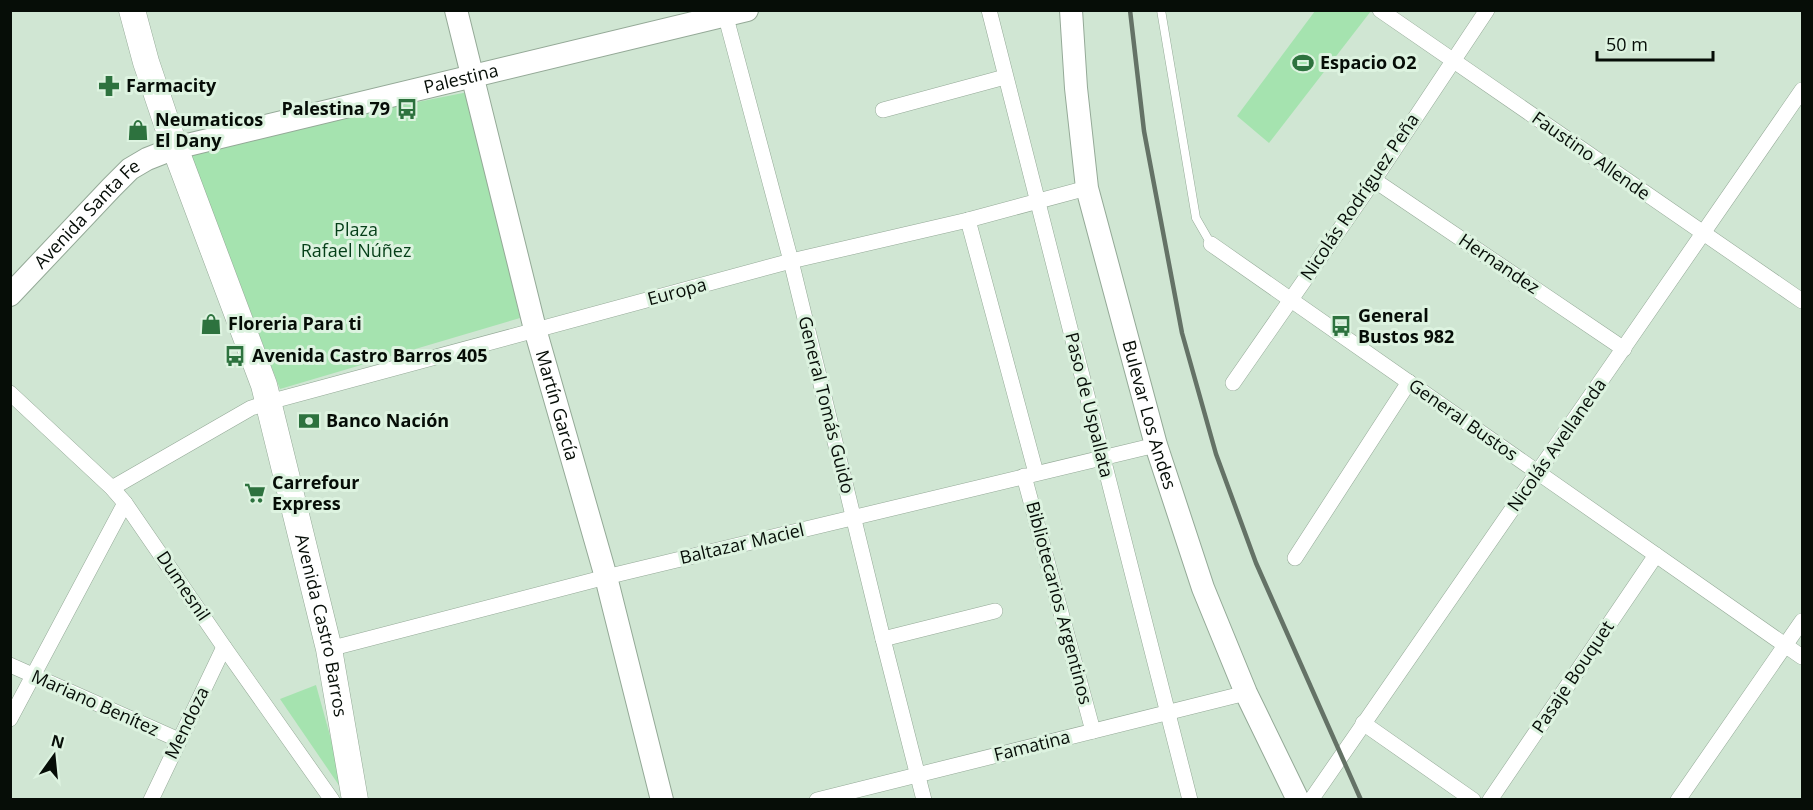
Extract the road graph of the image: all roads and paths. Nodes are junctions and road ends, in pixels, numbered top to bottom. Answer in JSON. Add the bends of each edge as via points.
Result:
{"nodes":[{"id":1,"x":132,"y":10,"type":"edge"},
{"id":2,"x":456,"y":10,"type":"edge"},
{"id":3,"x":989,"y":10,"type":"edge"},
{"id":4,"x":1071,"y":10,"type":"edge"},
{"id":5,"x":1161,"y":10,"type":"edge"},
{"id":6,"x":1380,"y":10,"type":"edge"},
{"id":7,"x":1486,"y":10,"type":"edge"},
{"id":8,"x":732,"y":12,"type":"edge"},
{"id":9,"x":1453,"y":60,"type":"junction"},
{"id":10,"x":473,"y":75,"type":"junction"},
{"id":11,"x":1005,"y":77,"type":"junction"},
{"id":12,"x":1803,"y":90,"type":"edge"},
{"id":13,"x":883,"y":110,"type":"dead end"},
{"id":14,"x":174,"y":148,"type":"junction"},
{"id":15,"x":1374,"y":180,"type":"junction"},
{"id":16,"x":1087,"y":188,"type":"junction"},
{"id":17,"x":1038,"y":200,"type":"junction"},
{"id":18,"x":968,"y":220,"type":"junction"},
{"id":19,"x":1702,"y":233,"type":"junction"},
{"id":20,"x":1211,"y":244,"type":"joint"},
{"id":21,"x":791,"y":261,"type":"junction"},
{"id":22,"x":10,"y":295,"type":"edge"},
{"id":23,"x":1290,"y":300,"type":"junction"},
{"id":24,"x":1803,"y":302,"type":"edge"},
{"id":25,"x":535,"y":329,"type":"junction"},
{"id":26,"x":1624,"y":349,"type":"junction"},
{"id":27,"x":1409,"y":382,"type":"junction"},
{"id":28,"x":1233,"y":383,"type":"dead end"},
{"id":29,"x":10,"y":393,"type":"edge"},
{"id":30,"x":269,"y":402,"type":"junction"},
{"id":31,"x":1156,"y":445,"type":"junction"},
{"id":32,"x":1102,"y":456,"type":"junction"},
{"id":33,"x":1538,"y":472,"type":"junction"},
{"id":34,"x":1030,"y":474,"type":"junction"},
{"id":35,"x":112,"y":488,"type":"junction"},
{"id":36,"x":125,"y":503,"type":"junction"},
{"id":37,"x":853,"y":518,"type":"junction"},
{"id":38,"x":1656,"y":555,"type":"junction"},
{"id":39,"x":1295,"y":558,"type":"dead end"},
{"id":40,"x":606,"y":577,"type":"junction"},
{"id":41,"x":995,"y":611,"type":"dead end"},
{"id":42,"x":1803,"y":621,"type":"edge"},
{"id":43,"x":883,"y":639,"type":"junction"},
{"id":44,"x":1786,"y":645,"type":"junction"},
{"id":45,"x":224,"y":647,"type":"junction"},
{"id":46,"x":329,"y":649,"type":"junction"},
{"id":47,"x":1803,"y":657,"type":"edge"},
{"id":48,"x":10,"y":665,"type":"edge"},
{"id":49,"x":33,"y":675,"type":"junction"},
{"id":50,"x":1246,"y":693,"type":"junction"},
{"id":51,"x":1168,"y":712,"type":"junction"},
{"id":52,"x":10,"y":719,"type":"edge"},
{"id":53,"x":1364,"y":723,"type":"junction"},
{"id":54,"x":1093,"y":731,"type":"junction"},
{"id":55,"x":179,"y":740,"type":"junction"},
{"id":56,"x":918,"y":774,"type":"junction"},
{"id":57,"x":151,"y":800,"type":"edge"},
{"id":58,"x":332,"y":800,"type":"edge"},
{"id":59,"x":355,"y":800,"type":"edge"},
{"id":60,"x":662,"y":800,"type":"edge"},
{"id":61,"x":817,"y":800,"type":"edge"},
{"id":62,"x":924,"y":800,"type":"edge"},
{"id":63,"x":1190,"y":800,"type":"edge"},
{"id":64,"x":1298,"y":800,"type":"edge"},
{"id":65,"x":1311,"y":800,"type":"edge"},
{"id":66,"x":1473,"y":800,"type":"edge"},
{"id":67,"x":1490,"y":800,"type":"edge"},
{"id":68,"x":1678,"y":800,"type":"edge"}],
"edges":[{"from":1,"to":14,"type":"main road","name":"Avenida Castro Barros"},
{"from":2,"to":10,"type":"main road","name":"Martín García"},
{"from":3,"to":11,"type":"street","name":"Paso de Uspallata"},
{"from":4,"to":16,"type":"main road","name":"Bulevar Los Andes"},
{"from":5,"to":20,"type":"lane","via":[[1196,218]]},
{"from":6,"to":9,"type":"street","name":"Faustino Allende"},
{"from":7,"to":9,"type":"street","name":"Nicolás Rodríguez Peña"},
{"from":8,"to":10,"type":"main road","name":"Palestina"},
{"from":8,"to":21,"type":"street","name":"General Tomás Guido"},
{"from":9,"to":15,"type":"street","name":"Nicolás Rodríguez Peña"},
{"from":9,"to":19,"type":"street","name":"Faustino Allende"},
{"from":10,"to":14,"type":"main road","name":"Palestina"},
{"from":10,"to":25,"type":"main road","name":"Martín García"},
{"from":11,"to":13,"type":"street"},
{"from":11,"to":17,"type":"street","name":"Paso de Uspallata"},
{"from":12,"to":19,"type":"street","name":"Nicolás Avellaneda"},
{"from":14,"to":22,"type":"main road","name":"Avenida Santa Fe","via":[[130,169]]},
{"from":14,"to":30,"type":"main road","name":"Avenida Castro Barros"},
{"from":15,"to":23,"type":"street","name":"Nicolás Rodríguez Peña"},
{"from":15,"to":26,"type":"street","name":"Hernandez"},
{"from":16,"to":17,"type":"street","name":"Europa"},
{"from":16,"to":31,"type":"main road","name":"Bulevar Los Andes"},
{"from":17,"to":18,"type":"street","name":"Europa"},
{"from":17,"to":32,"type":"street","name":"Paso de Uspallata"},
{"from":18,"to":21,"type":"street","name":"Europa"},
{"from":18,"to":34,"type":"street","name":"Bibliotecarios Argentinos"},
{"from":19,"to":24,"type":"street","name":"Faustino Allende"},
{"from":19,"to":26,"type":"street","name":"Nicolás Avellaneda"},
{"from":20,"to":23,"type":"street","name":"General Bustos"},
{"from":21,"to":25,"type":"street","name":"Europa"},
{"from":21,"to":37,"type":"street","name":"General Tomás Guido"},
{"from":23,"to":27,"type":"street","name":"General Bustos"},
{"from":23,"to":28,"type":"street","name":"Nicolás Rodríguez Peña"},
{"from":25,"to":30,"type":"street","name":"Europa"},
{"from":25,"to":40,"type":"main road","name":"Martín García"},
{"from":26,"to":33,"type":"street","name":"Nicolás Avellaneda"},
{"from":27,"to":33,"type":"street","name":"General Bustos"},
{"from":27,"to":39,"type":"street"},
{"from":29,"to":35,"type":"street","name":"Dumesnil"},
{"from":30,"to":35,"type":"street","name":"Europa","via":[[251,408]]},
{"from":30,"to":46,"type":"main road","name":"Avenida Castro Barros"},
{"from":31,"to":32,"type":"street","name":"Baltazar Maciel"},
{"from":31,"to":50,"type":"main road","name":"Bulevar Los Andes","via":[[1203,588]]},
{"from":32,"to":34,"type":"street","name":"Baltazar Maciel"},
{"from":32,"to":51,"type":"street","name":"Paso de Uspallata"},
{"from":33,"to":38,"type":"street","name":"General Bustos"},
{"from":33,"to":53,"type":"street","name":"Nicolás Avellaneda"},
{"from":34,"to":37,"type":"street","name":"Baltazar Maciel"},
{"from":34,"to":54,"type":"street","name":"Bibliotecarios Argentinos"},
{"from":35,"to":36,"type":"street","name":"Dumesnil"},
{"from":36,"to":45,"type":"street","name":"Dumesnil"},
{"from":36,"to":49,"type":"street"},
{"from":37,"to":40,"type":"street","name":"Baltazar Maciel"},
{"from":37,"to":43,"type":"street","name":"General Tomás Guido"},
{"from":38,"to":44,"type":"street","name":"General Bustos"},
{"from":38,"to":67,"type":"street","name":"Pasaje Bouquet"},
{"from":40,"to":46,"type":"street","name":"Baltazar Maciel"},
{"from":40,"to":60,"type":"main road","name":"Martín García"},
{"from":41,"to":43,"type":"street"},
{"from":42,"to":44,"type":"street"},
{"from":43,"to":56,"type":"street","name":"General Tomás Guido"},
{"from":44,"to":47,"type":"street","name":"General Bustos"},
{"from":44,"to":68,"type":"street"},
{"from":45,"to":55,"type":"street","name":"Mendoza"},
{"from":45,"to":58,"type":"street","name":"Dumesnil"},
{"from":46,"to":59,"type":"main road","name":"Avenida Castro Barros"},
{"from":48,"to":49,"type":"street","name":"Mariano Benítez"},
{"from":49,"to":52,"type":"street"},
{"from":49,"to":55,"type":"street","name":"Mariano Benítez"},
{"from":50,"to":51,"type":"street","name":"Famatina"},
{"from":50,"to":64,"type":"main road","name":"Bulevar Los Andes"},
{"from":51,"to":54,"type":"street","name":"Famatina"},
{"from":51,"to":63,"type":"street","name":"Paso de Uspallata"},
{"from":53,"to":65,"type":"street","name":"Nicolás Avellaneda"},
{"from":53,"to":66,"type":"street"},
{"from":54,"to":56,"type":"street","name":"Famatina"},
{"from":55,"to":57,"type":"street","name":"Mendoza"},
{"from":56,"to":61,"type":"street","name":"Famatina"},
{"from":56,"to":62,"type":"street","name":"General Tomás Guido"}]}
